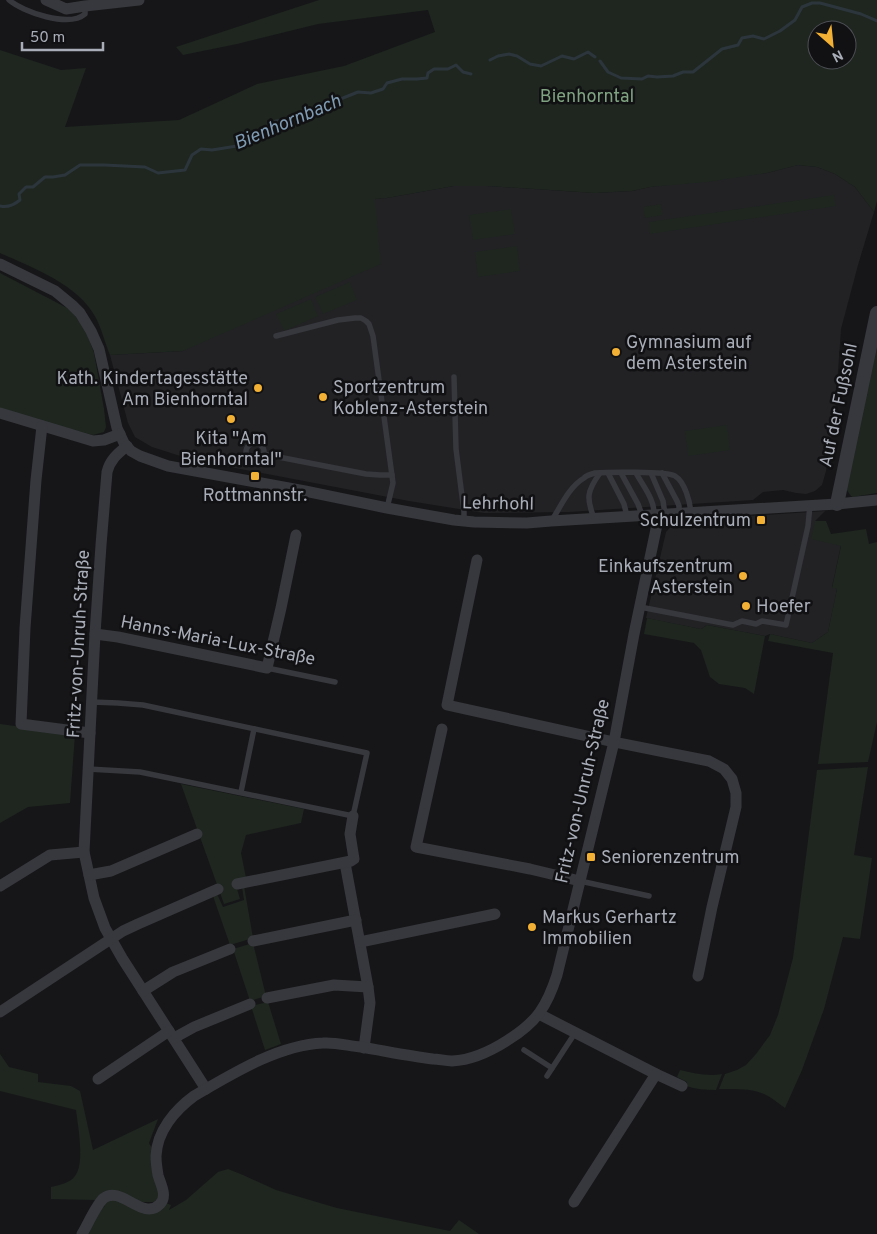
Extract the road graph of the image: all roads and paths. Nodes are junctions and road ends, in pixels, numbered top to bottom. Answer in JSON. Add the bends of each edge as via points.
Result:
{"nodes":[{"id":1,"x":9,"y":0,"type":"edge"},
{"id":2,"x":46,"y":0,"type":"edge"},
{"id":3,"x":139,"y":0,"type":"edge"},
{"id":4,"x":85,"y":6,"type":"junction"},
{"id":5,"x":0,"y":264,"type":"edge"},
{"id":6,"x":877,"y":313,"type":"edge"},
{"id":7,"x":276,"y":336,"type":"dead end"},
{"id":8,"x":454,"y":378,"type":"dead end"},
{"id":9,"x":0,"y":413,"type":"edge"},
{"id":10,"x":42,"y":426,"type":"junction"},
{"id":11,"x":120,"y":434,"type":"junction"},
{"id":12,"x":127,"y":446,"type":"junction"},
{"id":13,"x":263,"y":454,"type":"dead end"},
{"id":14,"x":600,"y":473,"type":"junction"},
{"id":15,"x":608,"y":473,"type":"junction"},
{"id":16,"x":621,"y":473,"type":"junction"},
{"id":17,"x":636,"y":473,"type":"junction"},
{"id":18,"x":651,"y":473,"type":"junction"},
{"id":19,"x":662,"y":473,"type":"junction"},
{"id":20,"x":392,"y":475,"type":"junction"},
{"id":21,"x":877,"y":500,"type":"edge"},
{"id":22,"x":837,"y":504,"type":"junction"},
{"id":23,"x":810,"y":505,"type":"junction"},
{"id":24,"x":387,"y":508,"type":"junction"},
{"id":25,"x":691,"y":513,"type":"junction"},
{"id":26,"x":679,"y":514,"type":"junction"},
{"id":27,"x":642,"y":515,"type":"junction"},
{"id":28,"x":659,"y":515,"type":"junction"},
{"id":29,"x":627,"y":516,"type":"junction"},
{"id":30,"x":594,"y":518,"type":"junction"},
{"id":31,"x":464,"y":521,"type":"junction"},
{"id":32,"x":551,"y":522,"type":"junction"},
{"id":33,"x":296,"y":535,"type":"dead end"},
{"id":34,"x":477,"y":560,"type":"dead end"},
{"id":35,"x":640,"y":607,"type":"junction"},
{"id":36,"x":95,"y":634,"type":"junction"},
{"id":37,"x":267,"y":668,"type":"junction"},
{"id":38,"x":335,"y":682,"type":"dead end"},
{"id":39,"x":92,"y":702,"type":"junction"},
{"id":40,"x":254,"y":729,"type":"junction"},
{"id":41,"x":442,"y":730,"type":"dead end"},
{"id":42,"x":90,"y":733,"type":"junction"},
{"id":43,"x":614,"y":742,"type":"junction"},
{"id":44,"x":88,"y":769,"type":"junction"},
{"id":45,"x":241,"y":792,"type":"junction"},
{"id":46,"x":353,"y":816,"type":"junction"},
{"id":47,"x":197,"y":834,"type":"dead end"},
{"id":48,"x":84,"y":852,"type":"junction"},
{"id":49,"x":345,"y":863,"type":"junction"},
{"id":50,"x":89,"y":875,"type":"junction"},
{"id":51,"x":580,"y":880,"type":"junction"},
{"id":52,"x":237,"y":884,"type":"dead end"},
{"id":53,"x":0,"y":886,"type":"edge"},
{"id":54,"x":218,"y":889,"type":"dead end"},
{"id":55,"x":649,"y":896,"type":"dead end"},
{"id":56,"x":495,"y":914,"type":"dead end"},
{"id":57,"x":356,"y":920,"type":"junction"},
{"id":58,"x":110,"y":939,"type":"junction"},
{"id":59,"x":253,"y":941,"type":"dead end"},
{"id":60,"x":360,"y":942,"type":"junction"},
{"id":61,"x":230,"y":949,"type":"dead end"},
{"id":62,"x":698,"y":976,"type":"dead end"},
{"id":63,"x":368,"y":987,"type":"junction"},
{"id":64,"x":143,"y":991,"type":"junction"},
{"id":65,"x":267,"y":998,"type":"dead end"},
{"id":66,"x":250,"y":1004,"type":"dead end"},
{"id":67,"x":0,"y":1012,"type":"edge"},
{"id":68,"x":539,"y":1014,"type":"junction"},
{"id":69,"x":575,"y":1033,"type":"junction"},
{"id":70,"x":172,"y":1035,"type":"junction"},
{"id":71,"x":364,"y":1048,"type":"junction"},
{"id":72,"x":524,"y":1050,"type":"dead end"},
{"id":73,"x":552,"y":1068,"type":"junction"},
{"id":74,"x":656,"y":1074,"type":"junction"},
{"id":75,"x":547,"y":1076,"type":"dead end"},
{"id":76,"x":98,"y":1079,"type":"dead end"},
{"id":77,"x":682,"y":1086,"type":"dead end"},
{"id":78,"x":206,"y":1089,"type":"junction"},
{"id":79,"x":574,"y":1202,"type":"dead end"},
{"id":80,"x":82,"y":1234,"type":"edge"}],
"edges":[{"from":1,"to":4,"type":"lane","via":[[33,12],[70,20],[81,18],[85,14]]},
{"from":2,"to":4,"type":"street","via":[[66,9]]},
{"from":3,"to":4,"type":"street"},
{"from":5,"to":11,"type":"street","via":[[55,291],[86,322],[99,349]]},
{"from":6,"to":22,"type":"street","name":"Auf der Fußsohl"},
{"from":7,"to":20,"type":"lane","via":[[338,320],[361,318],[369,324]]},
{"from":8,"to":31,"type":"lane","via":[[456,449]]},
{"from":9,"to":10,"type":"street"},
{"from":10,"to":11,"type":"street","via":[[93,441]]},
{"from":10,"to":42,"type":"street","via":[[25,628],[21,724]]},
{"from":11,"to":12,"type":"street"},
{"from":12,"to":24,"type":"street","name":"Lehrhohl","via":[[135,454],[168,466]]},
{"from":12,"to":36,"type":"street","name":"Fritz-von-Unruh-Straße","via":[[108,466]]},
{"from":13,"to":20,"type":"lane","via":[[366,474]]},
{"from":14,"to":15,"type":"lane"},
{"from":14,"to":30,"type":"lane","via":[[589,495]]},
{"from":14,"to":32,"type":"lane","via":[[578,482]]},
{"from":15,"to":16,"type":"lane"},
{"from":15,"to":29,"type":"lane"},
{"from":16,"to":17,"type":"lane"},
{"from":16,"to":27,"type":"lane"},
{"from":17,"to":18,"type":"lane"},
{"from":17,"to":28,"type":"lane"},
{"from":18,"to":19,"type":"lane"},
{"from":18,"to":28,"type":"lane","via":[[664,501]]},
{"from":19,"to":25,"type":"lane","via":[[678,478],[689,499]]},
{"from":19,"to":26,"type":"lane","via":[[677,501]]},
{"from":20,"to":24,"type":"lane","via":[[393,487]]},
{"from":21,"to":22,"type":"street","name":"Lehrhohl"},
{"from":22,"to":23,"type":"street","name":"Lehrhohl"},
{"from":23,"to":25,"type":"street","name":"Lehrhohl"},
{"from":23,"to":35,"type":"lane","via":[[786,625],[762,621],[756,624],[742,621],[733,625]]},
{"from":24,"to":31,"type":"street","name":"Lehrhohl"},
{"from":25,"to":26,"type":"street","name":"Lehrhohl"},
{"from":26,"to":28,"type":"street","name":"Lehrhohl"},
{"from":27,"to":28,"type":"street","name":"Lehrhohl"},
{"from":27,"to":29,"type":"street","name":"Lehrhohl"},
{"from":28,"to":35,"type":"street","name":"Fritz-von-Unruh-Straße"},
{"from":29,"to":30,"type":"street","name":"Lehrhohl"},
{"from":30,"to":32,"type":"street","name":"Lehrhohl"},
{"from":31,"to":32,"type":"street","name":"Lehrhohl"},
{"from":33,"to":37,"type":"street"},
{"from":34,"to":43,"type":"street","via":[[447,705]]},
{"from":35,"to":43,"type":"street","name":"Fritz-von-Unruh-Straße"},
{"from":36,"to":37,"type":"street","name":"Hanns-Maria-Lux-Straße"},
{"from":36,"to":39,"type":"street","name":"Fritz-von-Unruh-Straße"},
{"from":37,"to":38,"type":"lane","name":"Hanns-Maria-Lux-Straße"},
{"from":39,"to":40,"type":"lane","via":[[143,705]]},
{"from":39,"to":42,"type":"street","name":"Fritz-von-Unruh-Straße"},
{"from":40,"to":45,"type":"lane"},
{"from":40,"to":46,"type":"lane","via":[[367,753]]},
{"from":41,"to":51,"type":"street","via":[[416,847]]},
{"from":42,"to":44,"type":"street","name":"Fritz-von-Unruh-Straße"},
{"from":43,"to":51,"type":"street","name":"Fritz-von-Unruh-Straße"},
{"from":43,"to":62,"type":"street","via":[[709,761],[724,769],[732,779],[736,807]]},
{"from":44,"to":45,"type":"lane","via":[[140,772]]},
{"from":44,"to":48,"type":"street","name":"Fritz-von-Unruh-Straße"},
{"from":45,"to":46,"type":"lane"},
{"from":46,"to":49,"type":"street","via":[[350,834],[354,859]]},
{"from":47,"to":50,"type":"street","via":[[111,871]]},
{"from":48,"to":50,"type":"street","name":"Fritz-von-Unruh-Straße"},
{"from":48,"to":53,"type":"street","via":[[50,855]]},
{"from":49,"to":52,"type":"street"},
{"from":49,"to":57,"type":"street"},
{"from":50,"to":58,"type":"street","name":"Fritz-von-Unruh-Straße","via":[[96,908]]},
{"from":51,"to":55,"type":"lane"},
{"from":51,"to":68,"type":"street","name":"Fritz-von-Unruh-Straße","via":[[557,975]]},
{"from":54,"to":58,"type":"street"},
{"from":56,"to":60,"type":"street"},
{"from":57,"to":59,"type":"street"},
{"from":57,"to":60,"type":"street"},
{"from":58,"to":64,"type":"street","name":"Fritz-von-Unruh-Straße"},
{"from":58,"to":67,"type":"street"},
{"from":60,"to":63,"type":"street"},
{"from":61,"to":64,"type":"street","via":[[173,972]]},
{"from":63,"to":65,"type":"street","via":[[334,985]]},
{"from":63,"to":71,"type":"street","via":[[370,1003]]},
{"from":64,"to":70,"type":"street","name":"Fritz-von-Unruh-Straße"},
{"from":66,"to":70,"type":"street"},
{"from":68,"to":69,"type":"street"},
{"from":68,"to":71,"type":"street","name":"Fritz-von-Unruh-Straße","via":[[518,1034],[495,1048],[463,1059],[451,1061]]},
{"from":69,"to":73,"type":"lane"},
{"from":69,"to":74,"type":"street"},
{"from":70,"to":76,"type":"street"},
{"from":70,"to":78,"type":"street","name":"Fritz-von-Unruh-Straße"},
{"from":71,"to":78,"type":"street","name":"Fritz-von-Unruh-Straße","via":[[324,1043],[281,1051]]},
{"from":72,"to":73,"type":"lane"},
{"from":73,"to":75,"type":"lane"},
{"from":74,"to":77,"type":"street"},
{"from":74,"to":79,"type":"street"},
{"from":78,"to":80,"type":"street","via":[[178,1109],[160,1140],[156,1157],[163,1192],[160,1204],[147,1208],[117,1196],[108,1196],[101,1200]]}]}
